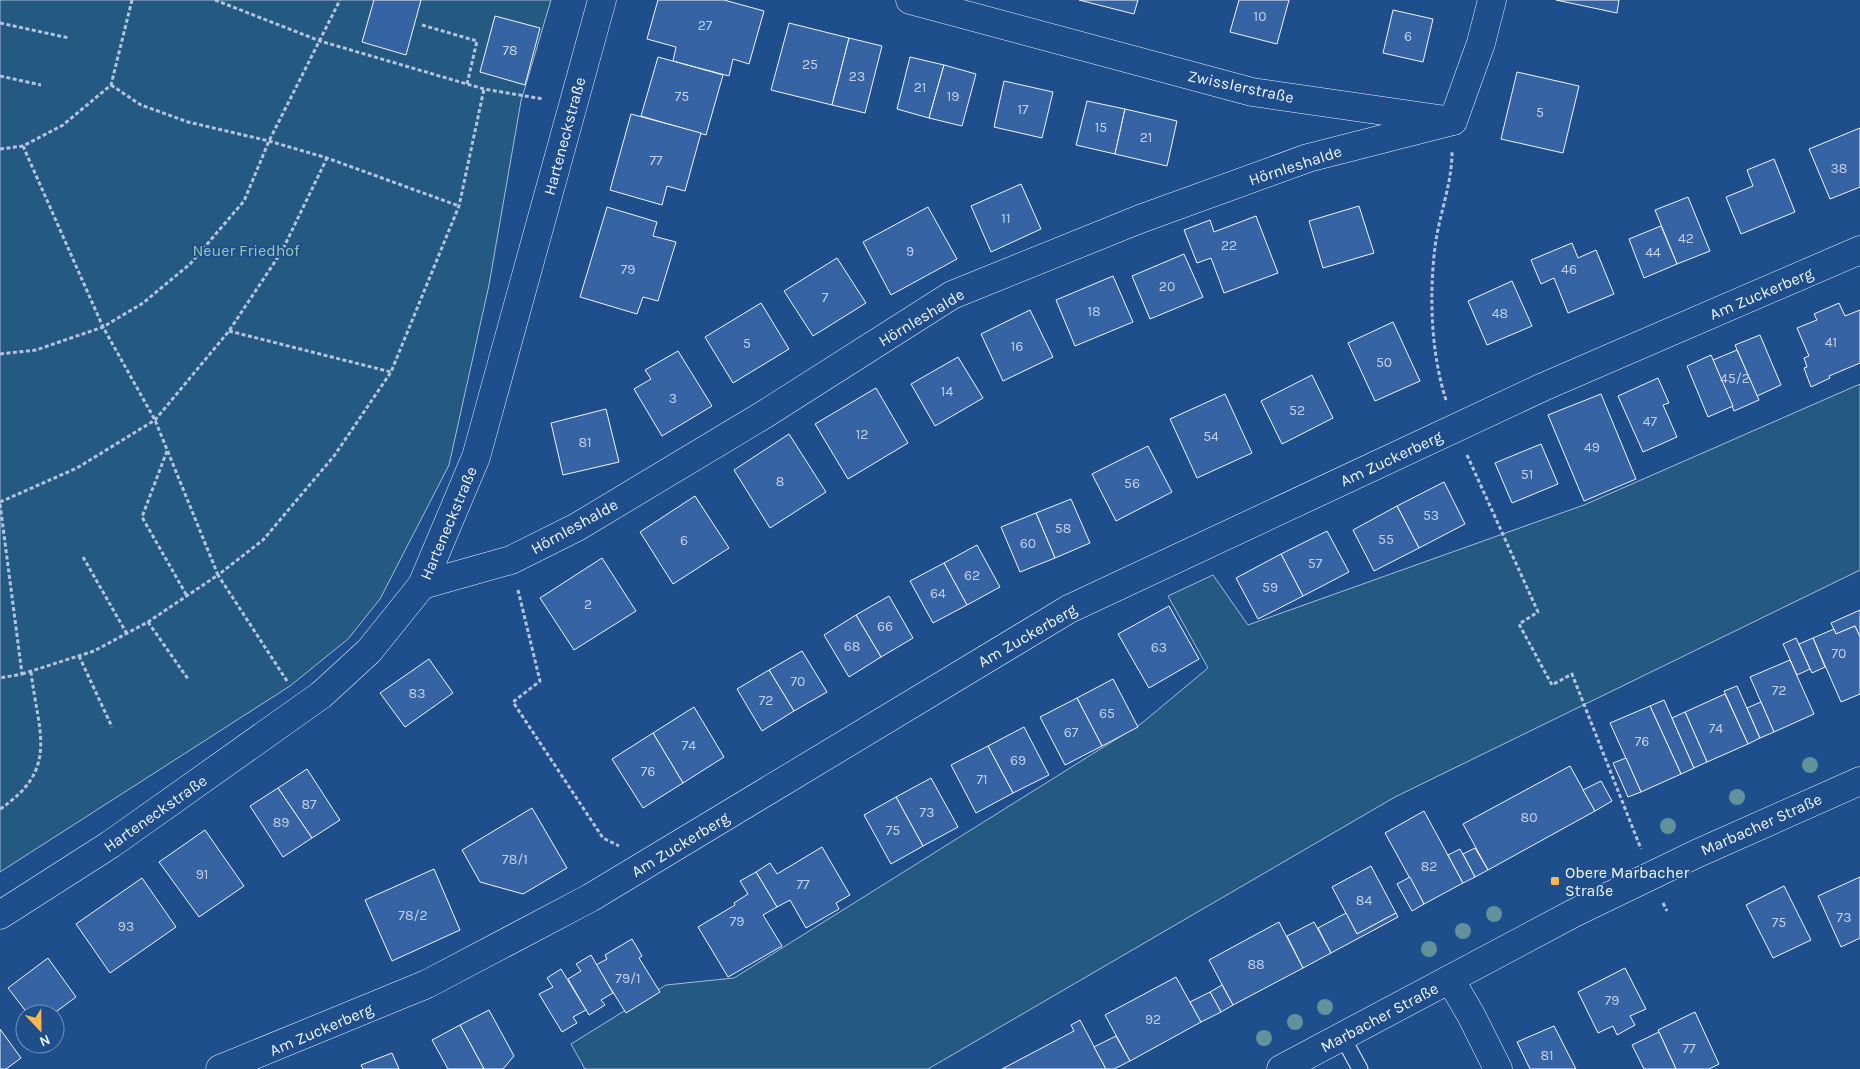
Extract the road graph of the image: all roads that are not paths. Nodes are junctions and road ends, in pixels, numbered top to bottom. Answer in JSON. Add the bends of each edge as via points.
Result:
{"nodes":[{"id":1,"x":602,"y":0,"type":"edge"},
{"id":2,"x":910,"y":0,"type":"edge"},
{"id":3,"x":1492,"y":0,"type":"edge"},
{"id":4,"x":1453,"y":122,"type":"junction"},
{"id":5,"x":1860,"y":250,"type":"edge"},
{"id":6,"x":422,"y":585,"type":"junction"},
{"id":7,"x":1860,"y":781,"type":"edge"},
{"id":8,"x":0,"y":915,"type":"edge"},
{"id":9,"x":1450,"y":979,"type":"junction"},
{"id":10,"x":1342,"y":1036,"type":"junction"},
{"id":11,"x":220,"y":1069,"type":"edge"},
{"id":12,"x":1281,"y":1069,"type":"edge"},
{"id":13,"x":1360,"y":1069,"type":"edge"},
{"id":14,"x":1498,"y":1069,"type":"edge"}],
"edges":[{"from":1,"to":6,"type":"street","name":"Harteneckstraße","via":[[476,457]]},
{"from":2,"to":4,"type":"street","name":"Zwisslerstraße","via":[[1252,92]]},
{"from":3,"to":4,"type":"street"},
{"from":4,"to":6,"type":"street","name":"Hörnleshalde","via":[[1308,158],[1140,219],[952,295],[765,414],[577,527],[511,560]]},
{"from":5,"to":11,"type":"street","name":"Am Zuckerberg","via":[[1543,387],[1069,609],[590,898],[427,984]]},
{"from":6,"to":8,"type":"street","name":"Harteneckstraße","via":[[369,651],[321,695],[112,844]]},
{"from":7,"to":9,"type":"street","name":"Marbacher Straße","via":[[1666,868]]},
{"from":9,"to":10,"type":"street","name":"Marbacher Straße"},
{"from":9,"to":14,"type":"street","name":"Marbacher Straße"},
{"from":10,"to":12,"type":"street","name":"Marbacher Straße"},
{"from":10,"to":13,"type":"lane"}]}
